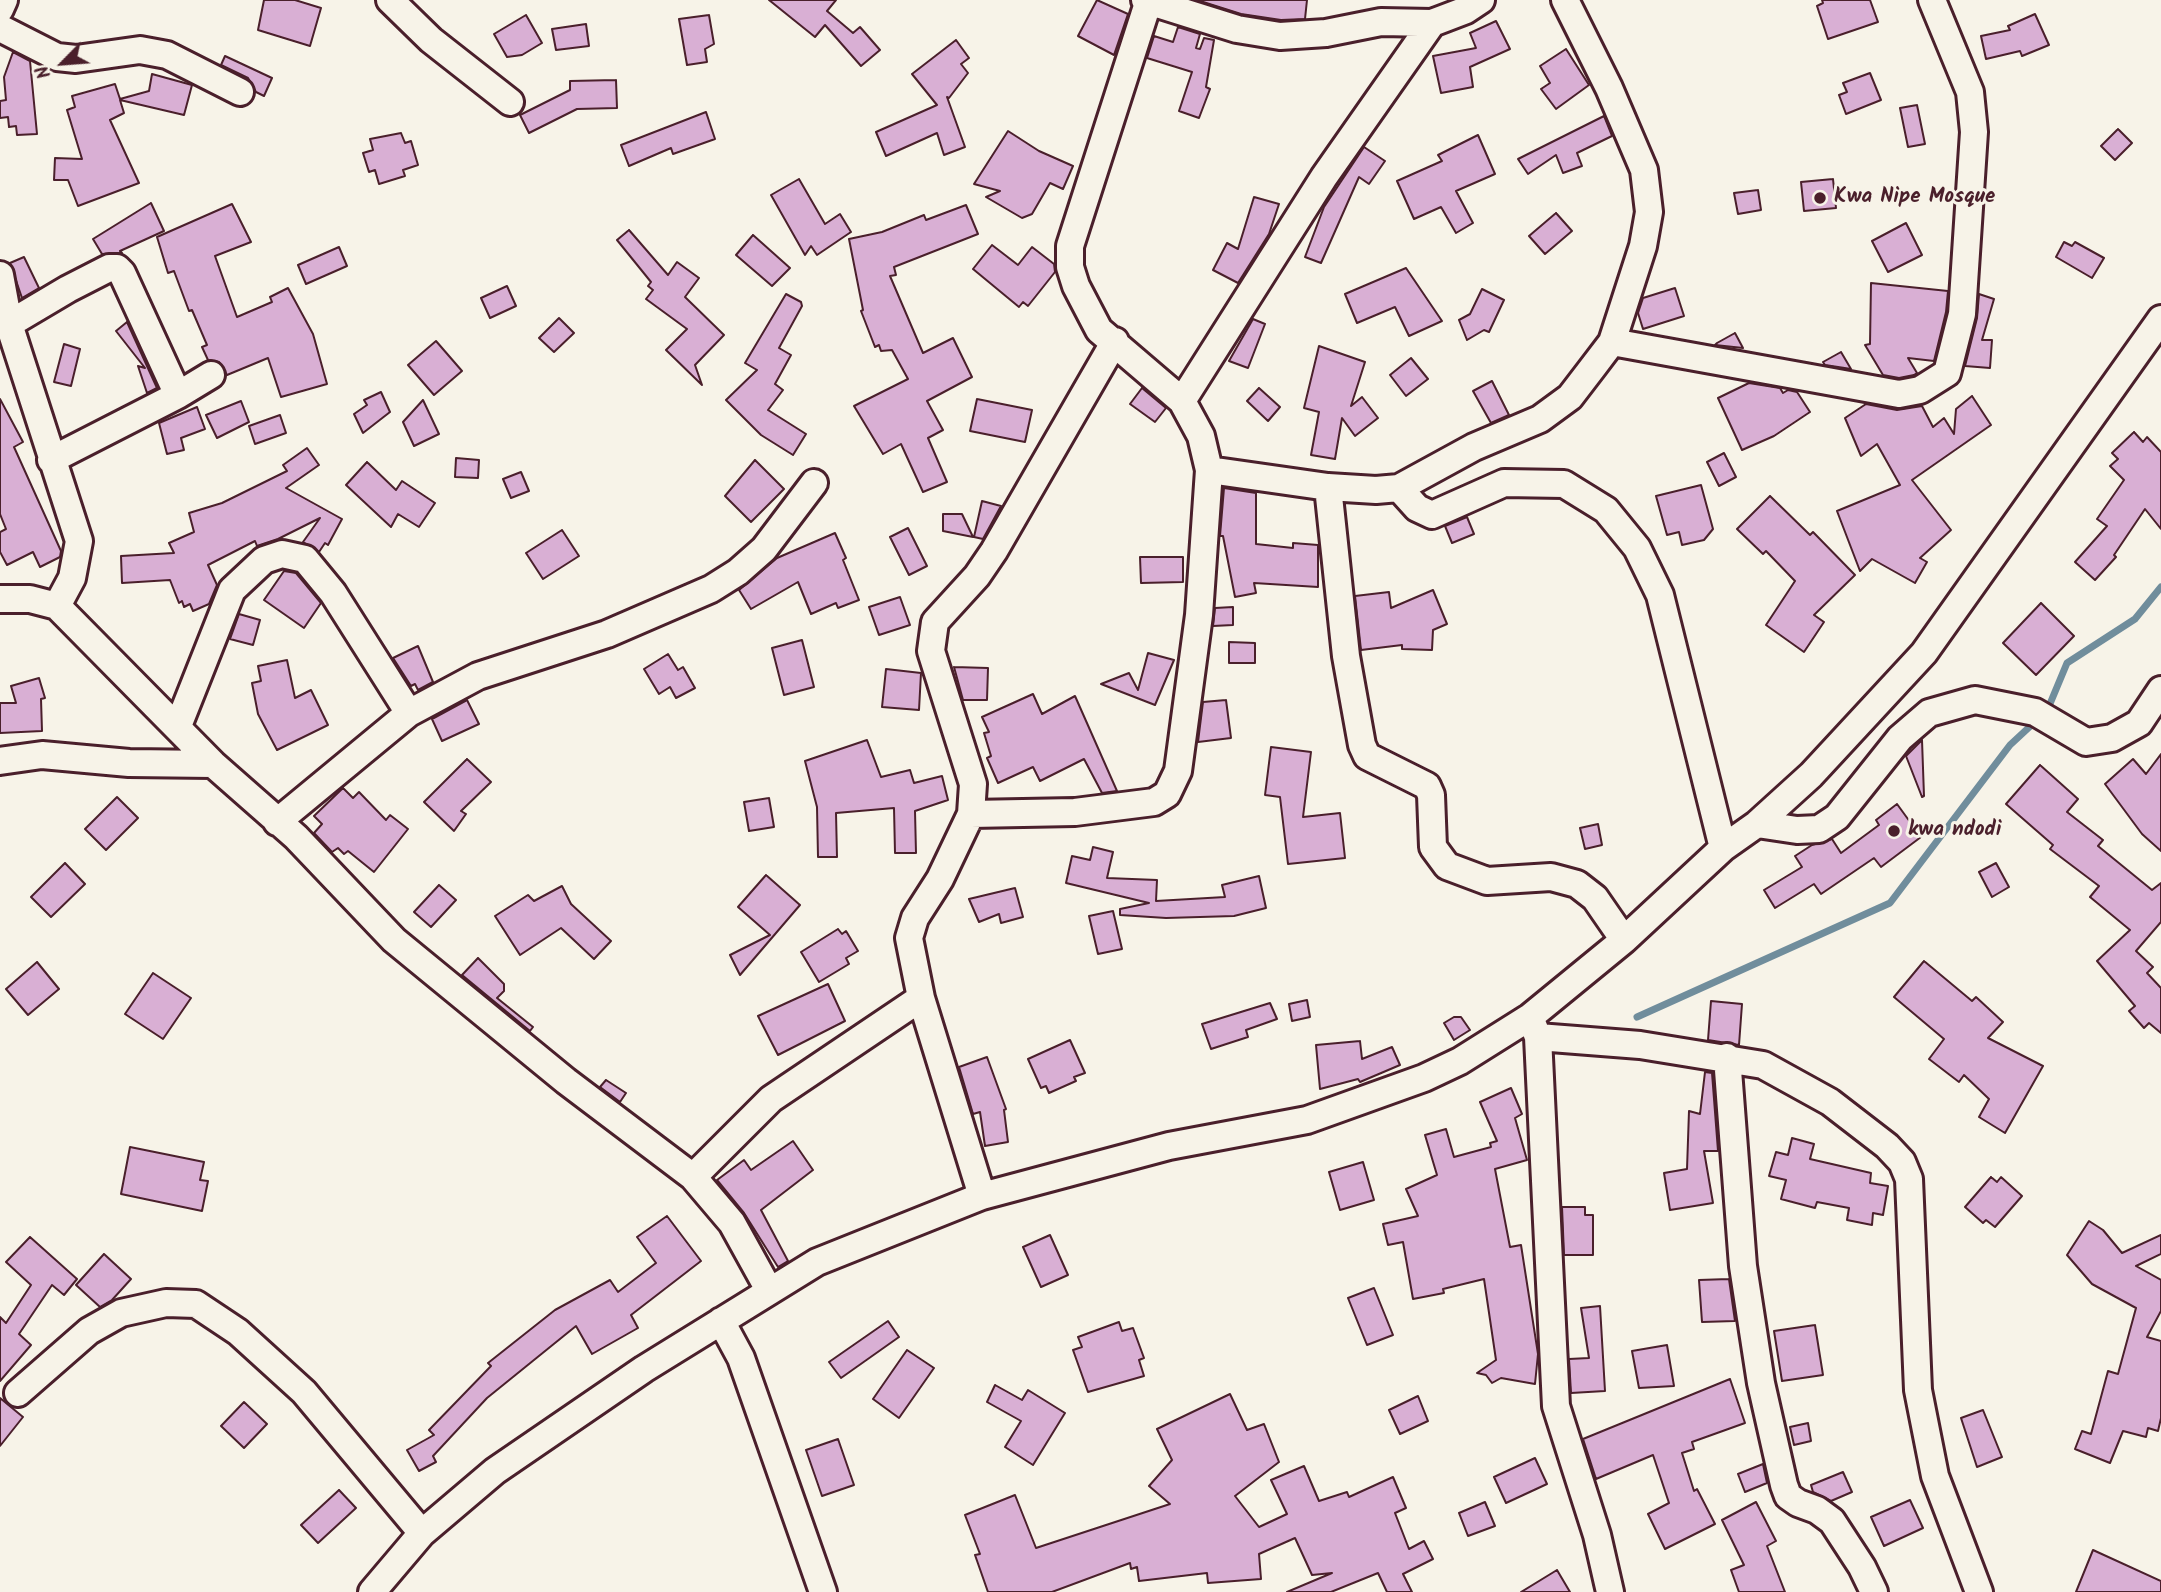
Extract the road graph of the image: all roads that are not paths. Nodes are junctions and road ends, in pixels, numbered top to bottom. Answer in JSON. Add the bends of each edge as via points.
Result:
{"nodes":[{"id":1,"x":4,"y":0,"type":"edge"},
{"id":2,"x":390,"y":0,"type":"edge"},
{"id":3,"x":1481,"y":0,"type":"edge"},
{"id":4,"x":1565,"y":0,"type":"edge"},
{"id":5,"x":1932,"y":0,"type":"edge"},
{"id":6,"x":1147,"y":1,"type":"edge"},
{"id":7,"x":0,"y":9,"type":"edge"},
{"id":8,"x":1432,"y":23,"type":"junction"},
{"id":9,"x":0,"y":28,"type":"edge"},
{"id":10,"x":240,"y":92,"type":"dead end"},
{"id":11,"x":510,"y":102,"type":"dead end"},
{"id":12,"x":0,"y":275,"type":"edge"},
{"id":13,"x":2161,"y":319,"type":"edge"},
{"id":14,"x":9,"y":324,"type":"junction"},
{"id":15,"x":1115,"y":341,"type":"junction"},
{"id":16,"x":1612,"y":342,"type":"junction"},
{"id":17,"x":211,"y":375,"type":"dead end"},
{"id":18,"x":178,"y":395,"type":"junction"},
{"id":19,"x":1182,"y":401,"type":"junction"},
{"id":20,"x":51,"y":460,"type":"junction"},
{"id":21,"x":1209,"y":470,"type":"junction"},
{"id":22,"x":814,"y":483,"type":"dead end"},
{"id":23,"x":1328,"y":487,"type":"junction"},
{"id":24,"x":1399,"y":488,"type":"junction"},
{"id":25,"x":0,"y":600,"type":"edge"},
{"id":26,"x":57,"y":606,"type":"junction"},
{"id":27,"x":2161,"y":690,"type":"edge"},
{"id":28,"x":409,"y":713,"type":"junction"},
{"id":29,"x":178,"y":726,"type":"junction"},
{"id":30,"x":0,"y":761,"type":"edge"},
{"id":31,"x":213,"y":764,"type":"junction"},
{"id":32,"x":971,"y":814,"type":"junction"},
{"id":33,"x":277,"y":822,"type":"junction"},
{"id":34,"x":1757,"y":824,"type":"junction"},
{"id":35,"x":1723,"y":848,"type":"junction"},
{"id":36,"x":1624,"y":940,"type":"junction"},
{"id":37,"x":921,"y":998,"type":"junction"},
{"id":38,"x":1534,"y":1027,"type":"junction"},
{"id":39,"x":1727,"y":1057,"type":"junction"},
{"id":40,"x":693,"y":1177,"type":"junction"},
{"id":41,"x":982,"y":1196,"type":"junction"},
{"id":42,"x":769,"y":1290,"type":"junction"},
{"id":43,"x":721,"y":1321,"type":"junction"},
{"id":44,"x":18,"y":1393,"type":"dead end"},
{"id":45,"x":422,"y":1533,"type":"junction"},
{"id":46,"x":372,"y":1592,"type":"edge"},
{"id":47,"x":823,"y":1592,"type":"edge"},
{"id":48,"x":1610,"y":1592,"type":"edge"},
{"id":49,"x":1874,"y":1592,"type":"edge"},
{"id":50,"x":1979,"y":1592,"type":"edge"}],
"edges":[{"from":1,"to":7,"type":"street"},
{"from":2,"to":11,"type":"street","via":[[431,40]]},
{"from":3,"to":8,"type":"street"},
{"from":4,"to":16,"type":"street","via":[[1644,170],[1648,212],[1643,246]]},
{"from":5,"to":16,"type":"street","via":[[1970,92],[1974,132],[1962,314],[1947,373],[1920,390],[1899,394]]},
{"from":6,"to":8,"type":"street","via":[[1237,29],[1280,36],[1381,23]]},
{"from":6,"to":15,"type":"street","via":[[1070,247],[1076,286],[1099,330]]},
{"from":8,"to":19,"type":"street","via":[[1324,177]]},
{"from":9,"to":10,"type":"street","via":[[57,57],[76,60],[140,50],[167,55]]},
{"from":12,"to":14,"type":"street"},
{"from":13,"to":34,"type":"street","via":[[1924,653],[1811,775]]},
{"from":14,"to":18,"type":"street","via":[[68,289],[117,268]]},
{"from":14,"to":20,"type":"street"},
{"from":15,"to":19,"type":"street"},
{"from":15,"to":32,"type":"street","via":[[994,551],[935,622],[931,651],[973,785]]},
{"from":16,"to":24,"type":"street","via":[[1570,397],[1540,419]]},
{"from":17,"to":18,"type":"street"},
{"from":18,"to":20,"type":"street"},
{"from":19,"to":21,"type":"street","via":[[1201,436]]},
{"from":20,"to":26,"type":"street","via":[[79,541],[72,578]]},
{"from":21,"to":23,"type":"street"},
{"from":21,"to":32,"type":"street","via":[[1197,628],[1178,771],[1167,794],[1154,802],[1075,812]]},
{"from":22,"to":28,"type":"street","via":[[764,549],[711,589],[607,634],[478,676]]},
{"from":23,"to":24,"type":"street"},
{"from":23,"to":36,"type":"street","via":[[1346,656],[1367,755],[1427,786],[1433,847],[1447,866],[1487,881],[1551,877],[1577,884],[1595,898]]},
{"from":24,"to":35,"type":"street","via":[[1417,508],[1433,515],[1504,483],[1564,484],[1606,510],[1637,548],[1660,595]]},
{"from":25,"to":26,"type":"street","via":[[30,599]]},
{"from":26,"to":29,"type":"street"},
{"from":27,"to":34,"type":"street","via":[[2139,723],[2112,738],[2086,742],[2035,712],[1975,700],[1929,713],[1900,738],[1837,817],[1819,829]]},
{"from":28,"to":29,"type":"street","via":[[333,593],[304,559],[282,554],[264,560],[232,590]]},
{"from":28,"to":33,"type":"street"},
{"from":29,"to":31,"type":"street"},
{"from":30,"to":31,"type":"street","via":[[43,755]]},
{"from":31,"to":33,"type":"street"},
{"from":32,"to":37,"type":"street","via":[[915,918],[909,938]]},
{"from":33,"to":40,"type":"street","via":[[394,940],[566,1081]]},
{"from":34,"to":35,"type":"street"},
{"from":35,"to":36,"type":"street"},
{"from":36,"to":38,"type":"street"},
{"from":37,"to":40,"type":"street","via":[[771,1099]]},
{"from":37,"to":41,"type":"street"},
{"from":38,"to":39,"type":"street"},
{"from":38,"to":41,"type":"street","via":[[1448,1067],[1307,1120],[1169,1146]]},
{"from":38,"to":48,"type":"street","via":[[1556,1406]]},
{"from":39,"to":49,"type":"street","via":[[1742,1266],[1784,1485],[1788,1496],[1832,1521]]},
{"from":39,"to":50,"type":"street","via":[[1763,1065],[1800,1083],[1849,1116],[1902,1162],[1909,1179],[1918,1390],[1935,1476]]},
{"from":40,"to":42,"type":"street","via":[[732,1223]]},
{"from":41,"to":42,"type":"street","via":[[817,1262]]},
{"from":42,"to":43,"type":"street"},
{"from":43,"to":45,"type":"street","via":[[495,1471]]},
{"from":43,"to":47,"type":"street","via":[[741,1358]]},
{"from":44,"to":45,"type":"street","via":[[89,1331],[121,1313],[166,1303],[196,1304],[238,1332],[304,1392]]},
{"from":45,"to":46,"type":"street"}]}
